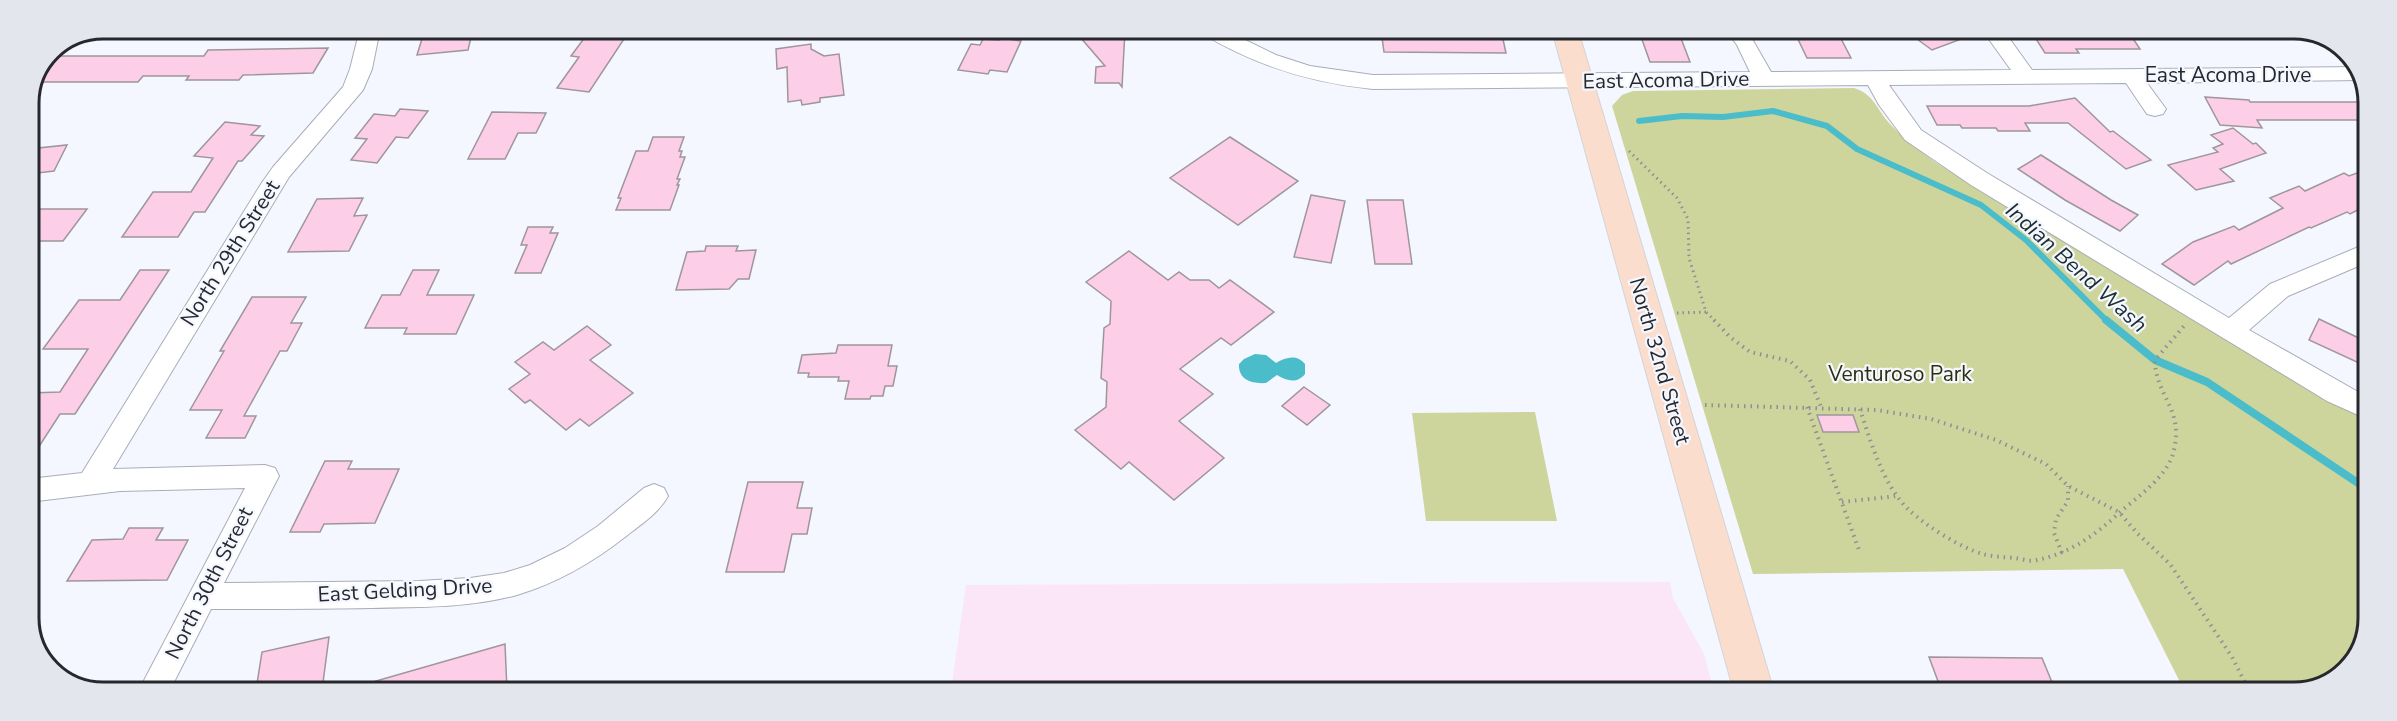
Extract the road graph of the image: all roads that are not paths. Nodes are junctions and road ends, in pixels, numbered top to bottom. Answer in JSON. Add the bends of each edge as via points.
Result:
{"nodes":[{"id":1,"x":368,"y":39,"type":"edge"},
{"id":2,"x":1226,"y":39,"type":"edge"},
{"id":3,"x":1567,"y":39,"type":"edge"},
{"id":4,"x":1743,"y":39,"type":"edge"},
{"id":5,"x":2000,"y":39,"type":"edge"},
{"id":6,"x":2351,"y":74,"type":"edge"},
{"id":7,"x":2132,"y":76,"type":"junction"},
{"id":8,"x":2026,"y":77,"type":"junction"},
{"id":9,"x":1875,"y":78,"type":"junction"},
{"id":10,"x":1764,"y":79,"type":"junction"},
{"id":11,"x":1579,"y":81,"type":"junction"},
{"id":12,"x":2155,"y":109,"type":"dead end"},
{"id":13,"x":2358,"y":256,"type":"edge"},
{"id":14,"x":2231,"y":330,"type":"junction"},
{"id":15,"x":2358,"y":405,"type":"edge"},
{"id":16,"x":90,"y":483,"type":"junction"},
{"id":17,"x":39,"y":489,"type":"edge"},
{"id":18,"x":654,"y":496,"type":"dead end"},
{"id":19,"x":202,"y":596,"type":"junction"},
{"id":20,"x":158,"y":682,"type":"edge"},
{"id":21,"x":1751,"y":682,"type":"edge"}],
"edges":[{"from":1,"to":16,"type":"street","name":"North 29th Street","via":[[362,69],[352,90],[269,190]]},
{"from":2,"to":11,"type":"street","name":"East Acoma Drive","via":[[1289,68],[1350,80]]},
{"from":3,"to":11,"type":"main road","name":"North 32nd Street"},
{"from":4,"to":10,"type":"street"},
{"from":5,"to":8,"type":"street"},
{"from":6,"to":7,"type":"street","name":"East Acoma Drive"},
{"from":7,"to":8,"type":"street","name":"East Acoma Drive"},
{"from":7,"to":12,"type":"street","name":"East Acoma Drive"},
{"from":8,"to":9,"type":"street","name":"East Acoma Drive"},
{"from":9,"to":10,"type":"street","name":"East Acoma Drive"},
{"from":9,"to":14,"type":"street","via":[[1913,135],[1979,179]]},
{"from":10,"to":11,"type":"street","name":"East Acoma Drive"},
{"from":11,"to":21,"type":"main road","name":"North 32nd Street"},
{"from":13,"to":14,"type":"street","via":[[2279,290]]},
{"from":14,"to":15,"type":"street"},
{"from":16,"to":17,"type":"street"},
{"from":16,"to":19,"type":"street","name":"North 30th Street","via":[[265,476]]},
{"from":18,"to":19,"type":"street","name":"East Gelding Drive","via":[[620,527],[574,558],[521,581],[474,591],[415,594]]},
{"from":19,"to":20,"type":"street","name":"North 30th Street"}]}
